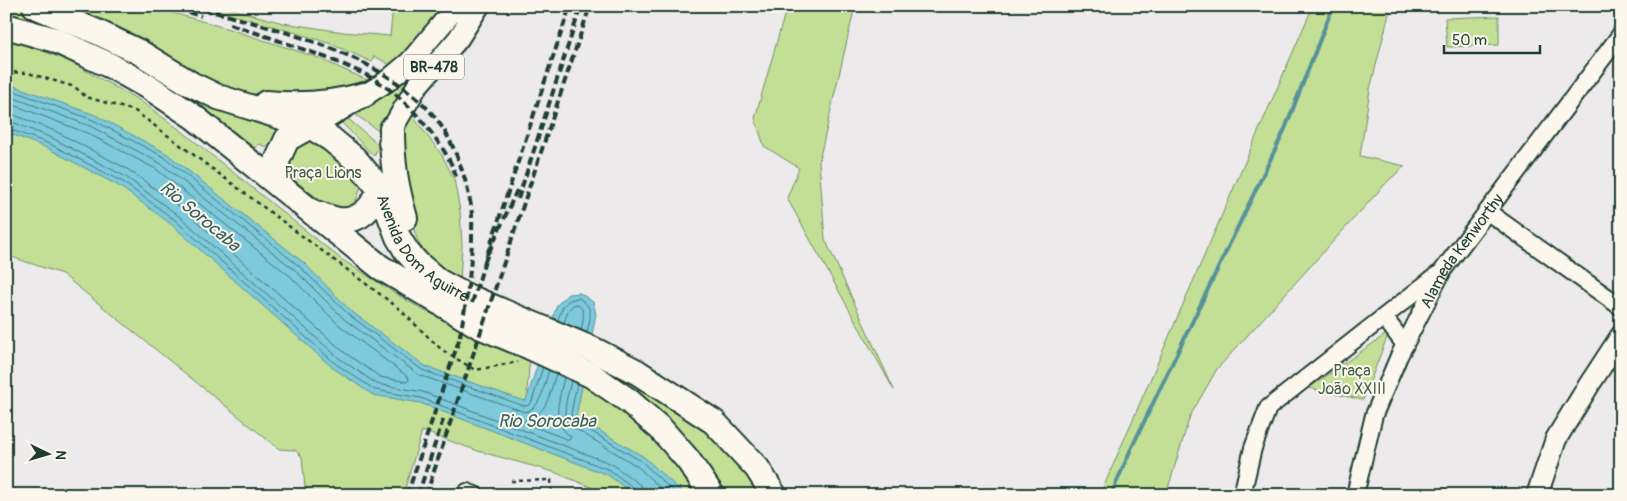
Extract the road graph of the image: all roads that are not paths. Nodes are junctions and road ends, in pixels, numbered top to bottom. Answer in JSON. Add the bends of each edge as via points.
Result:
{"nodes":[{"id":1,"x":36,"y":6,"type":"edge"},
{"id":2,"x":479,"y":6,"type":"edge"},
{"id":3,"x":453,"y":10,"type":"edge"},
{"id":4,"x":6,"y":27,"type":"edge"},
{"id":5,"x":1621,"y":34,"type":"edge"},
{"id":6,"x":364,"y":95,"type":"junction"},
{"id":7,"x":218,"y":97,"type":"junction"},
{"id":8,"x":310,"y":126,"type":"junction"},
{"id":9,"x":392,"y":129,"type":"junction"},
{"id":10,"x":279,"y":185,"type":"junction"},
{"id":11,"x":380,"y":189,"type":"junction"},
{"id":12,"x":1488,"y":212,"type":"junction"},
{"id":13,"x":314,"y":213,"type":"junction"},
{"id":14,"x":1443,"y":270,"type":"junction"},
{"id":15,"x":438,"y":282,"type":"junction"},
{"id":16,"x":1621,"y":307,"type":"edge"},
{"id":17,"x":1384,"y":317,"type":"junction"},
{"id":18,"x":479,"y":326,"type":"junction"},
{"id":19,"x":1621,"y":336,"type":"edge"},
{"id":20,"x":531,"y":345,"type":"junction"},
{"id":21,"x":1405,"y":345,"type":"junction"},
{"id":22,"x":712,"y":495,"type":"edge"},
{"id":23,"x":774,"y":495,"type":"edge"},
{"id":24,"x":1242,"y":495,"type":"edge"},
{"id":25,"x":1355,"y":495,"type":"edge"},
{"id":26,"x":1537,"y":495,"type":"edge"}],
"edges":[{"from":1,"to":7,"type":"highway","name":"Avenida Dom Aguirre","via":[[130,48]]},
{"from":2,"to":9,"type":"main road","number":"BR-478","via":[[458,39],[417,86]]},
{"from":3,"to":6,"type":"main road","number":"BR-478","via":[[410,62]]},
{"from":4,"to":10,"type":"highway","name":"Avenida Dom Aguirre","via":[[54,40],[152,89],[194,116]]},
{"from":4,"to":18,"type":"highway","via":[[131,91],[205,143],[348,258],[427,306]]},
{"from":5,"to":12,"type":"street","name":"Alameda Kenworthy"},
{"from":6,"to":7,"type":"highway","number":"BR-478","via":[[344,101],[293,106]]},
{"from":6,"to":8,"type":"main road"},
{"from":7,"to":8,"type":"highway","name":"Avenida Dom Aguirre"},
{"from":8,"to":10,"type":"highway","via":[[287,139],[277,161]]},
{"from":8,"to":11,"type":"highway","name":"Avenida Dom Aguirre","via":[[332,139],[355,159]]},
{"from":9,"to":11,"type":"main road","number":"BR-478"},
{"from":9,"to":15,"type":"highway","via":[[392,159],[410,234],[422,260]]},
{"from":10,"to":13,"type":"highway","name":"Avenida Dom Aguirre"},
{"from":11,"to":13,"type":"highway","number":"BR-478","via":[[374,203],[358,216],[339,220]]},
{"from":11,"to":15,"type":"highway","name":"Avenida Dom Aguirre","via":[[398,237],[418,264]]},
{"from":12,"to":14,"type":"street","name":"Alameda Kenworthy"},
{"from":12,"to":16,"type":"street"},
{"from":13,"to":18,"type":"highway","name":"Avenida Dom Aguirre","via":[[380,268]]},
{"from":14,"to":17,"type":"street"},
{"from":14,"to":21,"type":"street","name":"Alameda Kenworthy"},
{"from":15,"to":20,"type":"highway","name":"Avenida Dom Aguirre","via":[[464,295]]},
{"from":17,"to":21,"type":"street"},
{"from":17,"to":24,"type":"street","via":[[1268,408],[1253,448]]},
{"from":18,"to":20,"type":"highway","name":"Avenida Dom Aguirre"},
{"from":19,"to":26,"type":"main road","via":[[1556,439]]},
{"from":20,"to":22,"type":"highway","name":"Avenida Dom Aguirre","via":[[591,375],[629,401],[661,429]]},
{"from":20,"to":23,"type":"highway","name":"Avenida Dom Aguirre","via":[[594,350],[636,372],[714,422],[757,468]]},
{"from":21,"to":25,"type":"street","name":"Alameda Kenworthy","via":[[1374,415]]}]}
